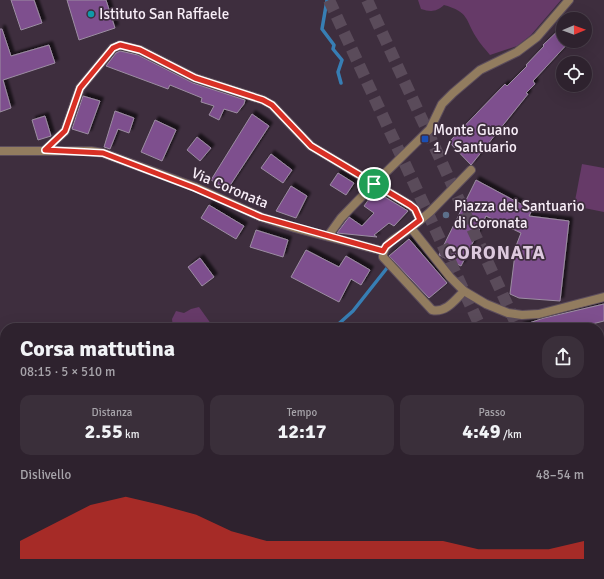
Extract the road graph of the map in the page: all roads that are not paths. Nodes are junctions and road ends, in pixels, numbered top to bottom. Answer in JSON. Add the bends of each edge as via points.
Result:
{"nodes":[{"id":1,"x":569,"y":0,"type":"edge"},
{"id":2,"x":45,"y":150,"type":"junction"},
{"id":3,"x":0,"y":151,"type":"edge"},
{"id":4,"x":471,"y":170,"type":"dead end"},
{"id":5,"x":374,"y":184,"type":"junction"},
{"id":6,"x":420,"y":220,"type":"junction"},
{"id":7,"x":411,"y":228,"type":"junction"},
{"id":8,"x":328,"y":236,"type":"junction"},
{"id":9,"x":383,"y":251,"type":"junction"},
{"id":10,"x":464,"y":291,"type":"junction"},
{"id":11,"x":604,"y":297,"type":"edge"}],
"edges":[{"from":1,"to":5,"type":"street","via":[[536,37],[517,52],[480,70],[460,86],[442,104],[430,129]]},
{"from":2,"to":3,"type":"street","name":"Via Coronata"},
{"from":2,"to":5,"type":"street","via":[[65,131],[80,88],[113,48],[120,45],[140,50],[195,78],[263,100],[272,105],[311,146]]},
{"from":2,"to":8,"type":"street","name":"Via Coronata","via":[[103,153],[195,188],[261,217]]},
{"from":4,"to":6,"type":"street"},
{"from":5,"to":6,"type":"street","via":[[410,205]]},
{"from":5,"to":8,"type":"street","via":[[341,218]]},
{"from":6,"to":7,"type":"street"},
{"from":7,"to":9,"type":"street"},
{"from":7,"to":10,"type":"street"},
{"from":8,"to":9,"type":"street","name":"Via Coronata"},
{"from":9,"to":10,"type":"street","via":[[383,258],[432,310],[444,310]]},
{"from":10,"to":11,"type":"street","via":[[486,304],[508,313],[522,315],[546,312]]}]}
